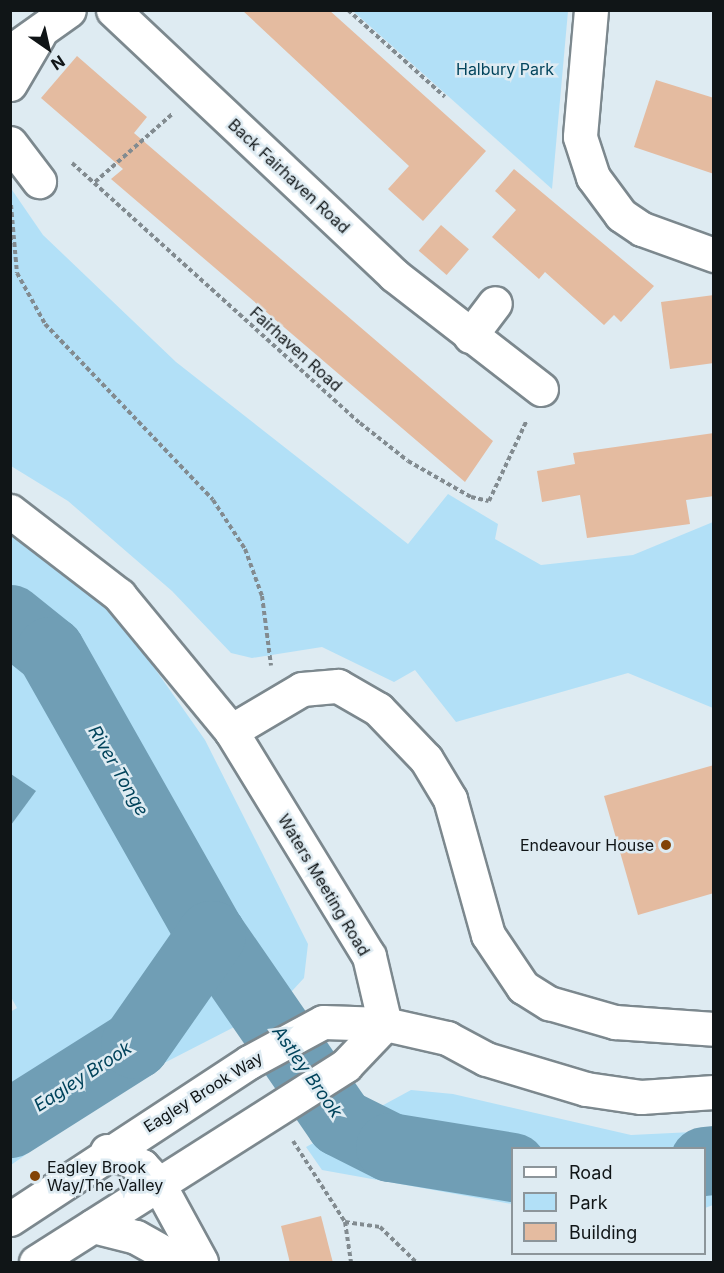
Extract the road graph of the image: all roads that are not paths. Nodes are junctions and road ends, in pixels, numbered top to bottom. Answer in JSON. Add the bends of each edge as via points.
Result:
{"nodes":[{"id":1,"x":69,"y":10,"type":"edge"},
{"id":2,"x":113,"y":10,"type":"edge"},
{"id":3,"x":591,"y":10,"type":"edge"},
{"id":4,"x":24,"y":44,"type":"edge"},
{"id":5,"x":10,"y":84,"type":"edge"},
{"id":6,"x":10,"y":143,"type":"edge"},
{"id":7,"x":25,"y":187,"type":"edge"},
{"id":8,"x":714,"y":255,"type":"edge"},
{"id":9,"x":495,"y":303,"type":"dead end"},
{"id":10,"x":470,"y":336,"type":"junction"},
{"id":11,"x":541,"y":389,"type":"road end"},
{"id":12,"x":10,"y":511,"type":"edge"},
{"id":13,"x":231,"y":731,"type":"junction"},
{"id":14,"x":385,"y":1024,"type":"junction"},
{"id":15,"x":714,"y":1029,"type":"edge"},
{"id":16,"x":714,"y":1092,"type":"edge"},
{"id":17,"x":107,"y":1151,"type":"junction"},
{"id":18,"x":158,"y":1184,"type":"junction"},
{"id":19,"x":10,"y":1219,"type":"edge"},
{"id":20,"x":93,"y":1226,"type":"junction"},
{"id":21,"x":36,"y":1263,"type":"edge"},
{"id":22,"x":181,"y":1263,"type":"edge"},
{"id":23,"x":201,"y":1263,"type":"edge"}],
"edges":[{"from":1,"to":4,"type":"street"},
{"from":2,"to":10,"type":"street","name":"Back Fairhaven Road","via":[[394,275]]},
{"from":3,"to":8,"type":"street","via":[[580,137],[593,177],[621,215],[642,229]]},
{"from":4,"to":5,"type":"street"},
{"from":6,"to":7,"type":"street"},
{"from":9,"to":10,"type":"street"},
{"from":10,"to":11,"type":"street","name":"Back Fairhaven Road"},
{"from":12,"to":13,"type":"street","name":"Waters Meeting Road","via":[[119,595]]},
{"from":13,"to":14,"type":"street","name":"Waters Meeting Road","via":[[369,956]]},
{"from":13,"to":15,"type":"street","via":[[302,689],[338,686],[378,709],[426,759],[450,799],[488,935],[523,987],[549,1003],[615,1022]]},
{"from":14,"to":16,"type":"street","via":[[447,1038],[486,1059],[586,1089],[641,1097]]},
{"from":14,"to":17,"type":"street","name":"Eagley Brook Way","via":[[323,1022],[249,1062]]},
{"from":14,"to":18,"type":"street","via":[[346,1065],[274,1106]]},
{"from":17,"to":18,"type":"street","via":[[142,1167]]},
{"from":17,"to":19,"type":"street","name":"Eagley Brook Way"},
{"from":18,"to":20,"type":"street"},
{"from":18,"to":23,"type":"street"},
{"from":20,"to":21,"type":"street"},
{"from":20,"to":22,"type":"street","via":[[136,1238]]}]}
